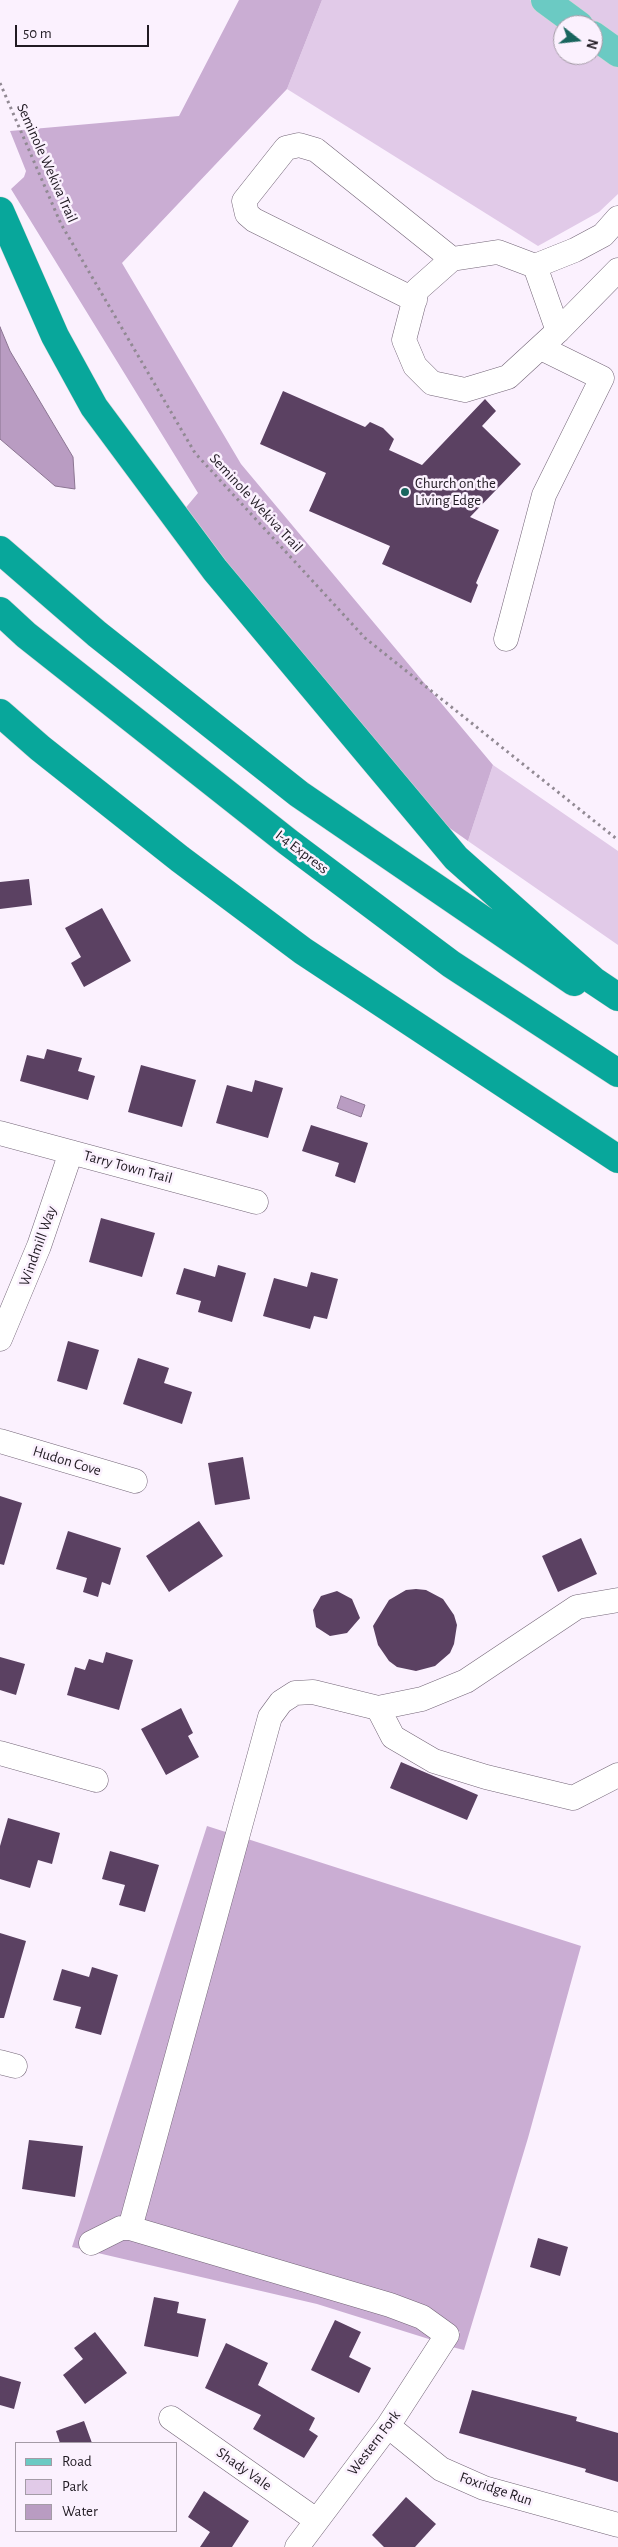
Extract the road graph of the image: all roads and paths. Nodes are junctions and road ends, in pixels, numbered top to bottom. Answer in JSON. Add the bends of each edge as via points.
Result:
{"nodes":[{"id":1,"x":545,"y":0,"type":"edge"},
{"id":2,"x":565,"y":15,"type":"edge"},
{"id":3,"x":603,"y":42,"type":"edge"},
{"id":4,"x":618,"y":53,"type":"edge"},
{"id":5,"x":0,"y":83,"type":"edge"},
{"id":6,"x":0,"y":211,"type":"edge"},
{"id":7,"x":618,"y":218,"type":"edge"},
{"id":8,"x":452,"y":259,"type":"junction"},
{"id":9,"x":535,"y":266,"type":"junction"},
{"id":10,"x":618,"y":270,"type":"edge"},
{"id":11,"x":415,"y":300,"type":"junction"},
{"id":12,"x":558,"y":331,"type":"junction"},
{"id":13,"x":541,"y":348,"type":"junction"},
{"id":14,"x":610,"y":382,"type":"edge"},
{"id":15,"x":0,"y":550,"type":"edge"},
{"id":16,"x":0,"y":610,"type":"edge"},
{"id":17,"x":506,"y":639,"type":"dead end"},
{"id":18,"x":0,"y":713,"type":"edge"},
{"id":19,"x":618,"y":840,"type":"edge"},
{"id":20,"x":618,"y":997,"type":"edge"},
{"id":21,"x":618,"y":1013,"type":"edge"},
{"id":22,"x":618,"y":1073,"type":"edge"},
{"id":23,"x":0,"y":1133,"type":"edge"},
{"id":24,"x":71,"y":1152,"type":"junction"},
{"id":25,"x":618,"y":1159,"type":"edge"},
{"id":26,"x":256,"y":1202,"type":"dead end"},
{"id":27,"x":0,"y":1339,"type":"edge"},
{"id":28,"x":0,"y":1441,"type":"edge"},
{"id":29,"x":135,"y":1481,"type":"dead end"},
{"id":30,"x":618,"y":1600,"type":"edge"},
{"id":31,"x":378,"y":1708,"type":"junction"},
{"id":32,"x":0,"y":1753,"type":"edge"},
{"id":33,"x":618,"y":1775,"type":"edge"},
{"id":34,"x":96,"y":1780,"type":"dead end"},
{"id":35,"x":130,"y":2228,"type":"junction"},
{"id":36,"x":91,"y":2243,"type":"dead end"},
{"id":37,"x":171,"y":2418,"type":"dead end"},
{"id":38,"x":388,"y":2426,"type":"junction"},
{"id":39,"x":316,"y":2520,"type":"junction"},
{"id":40,"x":618,"y":2525,"type":"edge"},
{"id":41,"x":297,"y":2547,"type":"edge"}],
"edges":[{"from":1,"to":2,"type":"main road"},
{"from":3,"to":4,"type":"main road"},
{"from":5,"to":19,"type":"path","name":"Seminole Wekiva Trail","via":[[61,224],[195,453],[365,638]]},
{"from":6,"to":20,"type":"highway","via":[[55,336],[94,407],[215,570],[456,858],[594,981]]},
{"from":7,"to":9,"type":"street","via":[[603,235]]},
{"from":8,"to":9,"type":"street","via":[[498,252]]},
{"from":8,"to":11,"type":"street","via":[[417,290]]},
{"from":8,"to":11,"type":"street","via":[[316,150],[299,145],[286,148],[244,201],[246,214]]},
{"from":9,"to":12,"type":"street"},
{"from":10,"to":12,"type":"street"},
{"from":11,"to":13,"type":"street","via":[[404,340],[415,366],[432,383],[466,390],[508,377]]},
{"from":12,"to":13,"type":"street"},
{"from":13,"to":14,"type":"street"},
{"from":14,"to":17,"type":"street","via":[[544,495]]},
{"from":15,"to":21,"type":"highway","via":[[97,634],[299,794]]},
{"from":16,"to":22,"type":"highway","name":"I-4 Express","via":[[26,635],[281,836],[451,964]]},
{"from":18,"to":25,"type":"highway","via":[[180,859],[303,951]]},
{"from":23,"to":24,"type":"street","name":"Tarry Town Trail"},
{"from":24,"to":26,"type":"street","name":"Tarry Town Trail"},
{"from":24,"to":27,"type":"street","name":"Windmill Way","via":[[39,1246]]},
{"from":28,"to":29,"type":"street","name":"Hudon Cove"},
{"from":30,"to":31,"type":"street","via":[[577,1607],[466,1681],[422,1699]]},
{"from":31,"to":33,"type":"street","via":[[392,1738],[434,1761],[486,1777],[573,1798]]},
{"from":31,"to":35,"type":"street","via":[[313,1692],[294,1693],[281,1702],[270,1717]]},
{"from":32,"to":34,"type":"street"},
{"from":35,"to":36,"type":"street","via":[[121,2228]]},
{"from":35,"to":38,"type":"street","name":"Western Fork","via":[[390,2304],[422,2318],[447,2335]]},
{"from":37,"to":39,"type":"street","name":"Shady Vale"},
{"from":38,"to":39,"type":"street","name":"Western Fork"},
{"from":38,"to":40,"type":"street","name":"Foxridge Run","via":[[441,2469],[484,2488]]},
{"from":39,"to":41,"type":"street","name":"Western Fork"}]}
